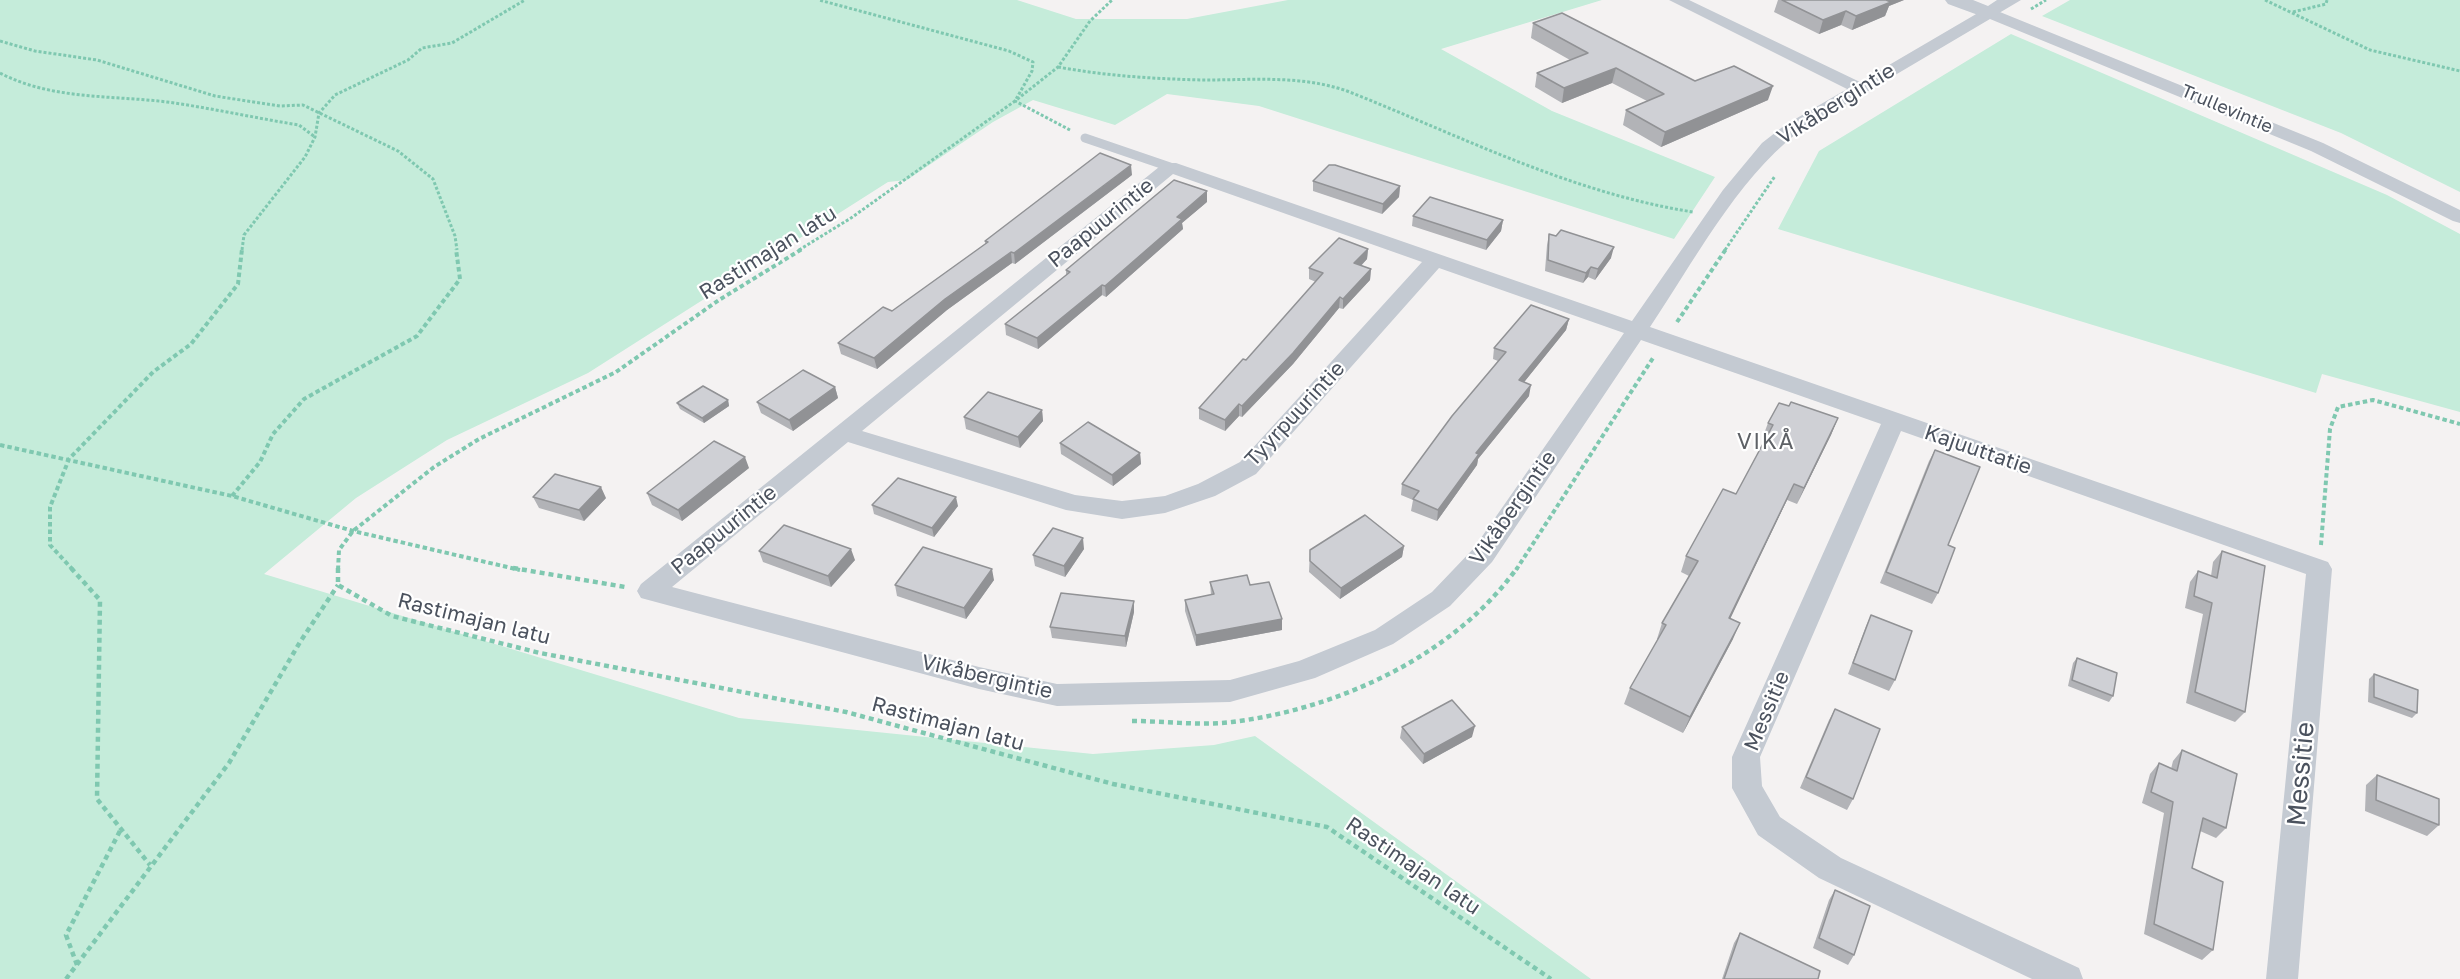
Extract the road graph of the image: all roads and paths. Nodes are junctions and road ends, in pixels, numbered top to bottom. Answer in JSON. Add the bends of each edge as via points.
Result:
{"nodes":[{"id":1,"x":525,"y":0,"type":"edge"},
{"id":2,"x":819,"y":0,"type":"edge"},
{"id":3,"x":1112,"y":0,"type":"edge"},
{"id":4,"x":1677,"y":0,"type":"edge"},
{"id":5,"x":1955,"y":0,"type":"edge"},
{"id":6,"x":2011,"y":0,"type":"edge"},
{"id":7,"x":2046,"y":0,"type":"edge"},
{"id":8,"x":2265,"y":0,"type":"edge"},
{"id":9,"x":2327,"y":0,"type":"edge"},
{"id":10,"x":2292,"y":12,"type":"junction"},
{"id":11,"x":2000,"y":17,"type":"junction"},
{"id":12,"x":0,"y":41,"type":"edge"},
{"id":13,"x":1058,"y":67,"type":"junction"},
{"id":14,"x":2460,"y":71,"type":"edge"},
{"id":15,"x":0,"y":73,"type":"edge"},
{"id":16,"x":1859,"y":88,"type":"junction"},
{"id":17,"x":1015,"y":101,"type":"junction"},
{"id":18,"x":319,"y":113,"type":"junction"},
{"id":19,"x":315,"y":137,"type":"junction"},
{"id":20,"x":1085,"y":138,"type":"joint"},
{"id":21,"x":1170,"y":167,"type":"junction"},
{"id":22,"x":1777,"y":174,"type":"dead end"},
{"id":23,"x":1716,"y":214,"type":"junction"},
{"id":24,"x":2460,"y":217,"type":"edge"},
{"id":25,"x":1746,"y":219,"type":"junction"},
{"id":26,"x":1435,"y":260,"type":"junction"},
{"id":27,"x":1636,"y":331,"type":"junction"},
{"id":28,"x":1665,"y":341,"type":"junction"},
{"id":29,"x":1894,"y":421,"type":"junction"},
{"id":30,"x":2460,"y":424,"type":"edge"},
{"id":31,"x":843,"y":433,"type":"junction"},
{"id":32,"x":0,"y":445,"type":"edge"},
{"id":33,"x":69,"y":459,"type":"junction"},
{"id":34,"x":232,"y":496,"type":"junction"},
{"id":35,"x":352,"y":531,"type":"junction"},
{"id":36,"x":2319,"y":568,"type":"junction"},
{"id":37,"x":338,"y":585,"type":"junction"},
{"id":38,"x":650,"y":591,"type":"junction"},
{"id":39,"x":1124,"y":721,"type":"dead end"},
{"id":40,"x":121,"y":829,"type":"junction"},
{"id":41,"x":150,"y":865,"type":"junction"},
{"id":42,"x":76,"y":965,"type":"junction"},
{"id":43,"x":66,"y":979,"type":"edge"},
{"id":44,"x":1551,"y":979,"type":"edge"},
{"id":45,"x":2067,"y":979,"type":"edge"},
{"id":46,"x":2282,"y":979,"type":"edge"}],
"edges":[{"from":1,"to":18,"type":"path","via":[[452,43],[423,48],[408,60],[335,95]]},
{"from":2,"to":17,"type":"path","name":"Rastimajan latu","via":[[1009,51],[1033,62]]},
{"from":3,"to":13,"type":"path","via":[[1090,21]]},
{"from":4,"to":16,"type":"street"},
{"from":5,"to":11,"type":"street"},
{"from":6,"to":11,"type":"street","name":"Vikåbergintie"},
{"from":7,"to":11,"type":"path"},
{"from":8,"to":10,"type":"path"},
{"from":9,"to":10,"type":"path","via":[[2326,4]]},
{"from":10,"to":14,"type":"path","via":[[2370,50]]},
{"from":11,"to":16,"type":"street","name":"Vikåbergintie"},
{"from":11,"to":24,"type":"street","name":"Trullevintie","via":[[2318,147]]},
{"from":12,"to":18,"type":"path","via":[[35,51],[97,60],[215,96],[280,106],[303,105]]},
{"from":13,"to":17,"type":"path"},
{"from":13,"to":23,"type":"path","via":[[1099,76],[1158,80],[1321,83],[1573,184],[1655,208]]},
{"from":15,"to":19,"type":"path","via":[[43,89],[169,102],[299,125]]},
{"from":16,"to":23,"type":"street","name":"Vikåbergintie","via":[[1778,138]]},
{"from":17,"to":20,"type":"path"},
{"from":17,"to":35,"type":"path","name":"Rastimajan latu","via":[[851,218],[719,300],[616,372],[479,440],[434,467]]},
{"from":18,"to":19,"type":"path"},
{"from":18,"to":34,"type":"path","via":[[398,151],[434,179],[455,236],[460,279],[417,336],[304,399],[273,434],[260,462]]},
{"from":19,"to":33,"type":"path","via":[[305,157],[244,234],[238,284],[191,344],[153,372]]},
{"from":20,"to":21,"type":"lane"},
{"from":21,"to":26,"type":"street","name":"Paapuurintie"},
{"from":21,"to":31,"type":"street","name":"Paapuurintie"},
{"from":22,"to":25,"type":"path"},
{"from":23,"to":25,"type":"path"},
{"from":23,"to":27,"type":"street","name":"Vikåbergintie"},
{"from":25,"to":28,"type":"path"},
{"from":26,"to":27,"type":"street","name":"Paapuurintie"},
{"from":26,"to":31,"type":"street","name":"Tyyrpuurintie","via":[[1248,468],[1210,490],[1148,510],[1103,511],[1075,504]]},
{"from":27,"to":28,"type":"street","name":"Kajuuttatie"},
{"from":27,"to":38,"type":"street","name":"Vikåbergintie","via":[[1483,555],[1441,599],[1384,637],[1305,670],[1230,691],[1057,695]]},
{"from":28,"to":29,"type":"street","name":"Kajuuttatie"},
{"from":28,"to":39,"type":"path","via":[[1535,544],[1469,621],[1413,660],[1346,692],[1280,713],[1230,722]]},
{"from":29,"to":36,"type":"street","name":"Kajuuttatie"},
{"from":29,"to":45,"type":"street","name":"Messitie","via":[[1746,757],[1747,788],[1769,826],[1830,868]]},
{"from":30,"to":36,"type":"path","via":[[2373,400],[2338,407],[2330,429]]},
{"from":31,"to":38,"type":"street","name":"Paapuurintie"},
{"from":32,"to":33,"type":"path"},
{"from":33,"to":34,"type":"path"},
{"from":33,"to":40,"type":"path","via":[[50,507],[50,544],[100,600],[97,799]]},
{"from":34,"to":35,"type":"path"},
{"from":35,"to":37,"type":"path","name":"Rastimajan latu","via":[[339,550]]},
{"from":35,"to":38,"type":"path","via":[[542,575]]},
{"from":36,"to":46,"type":"street","name":"Messitie"},
{"from":37,"to":41,"type":"path","via":[[229,763]]},
{"from":37,"to":44,"type":"path","name":"Rastimajan latu","via":[[392,616],[540,653],[846,712],[1113,784],[1328,827]]},
{"from":40,"to":41,"type":"path"},
{"from":40,"to":42,"type":"path","via":[[66,935]]},
{"from":41,"to":42,"type":"path"},
{"from":42,"to":43,"type":"path"}]}
